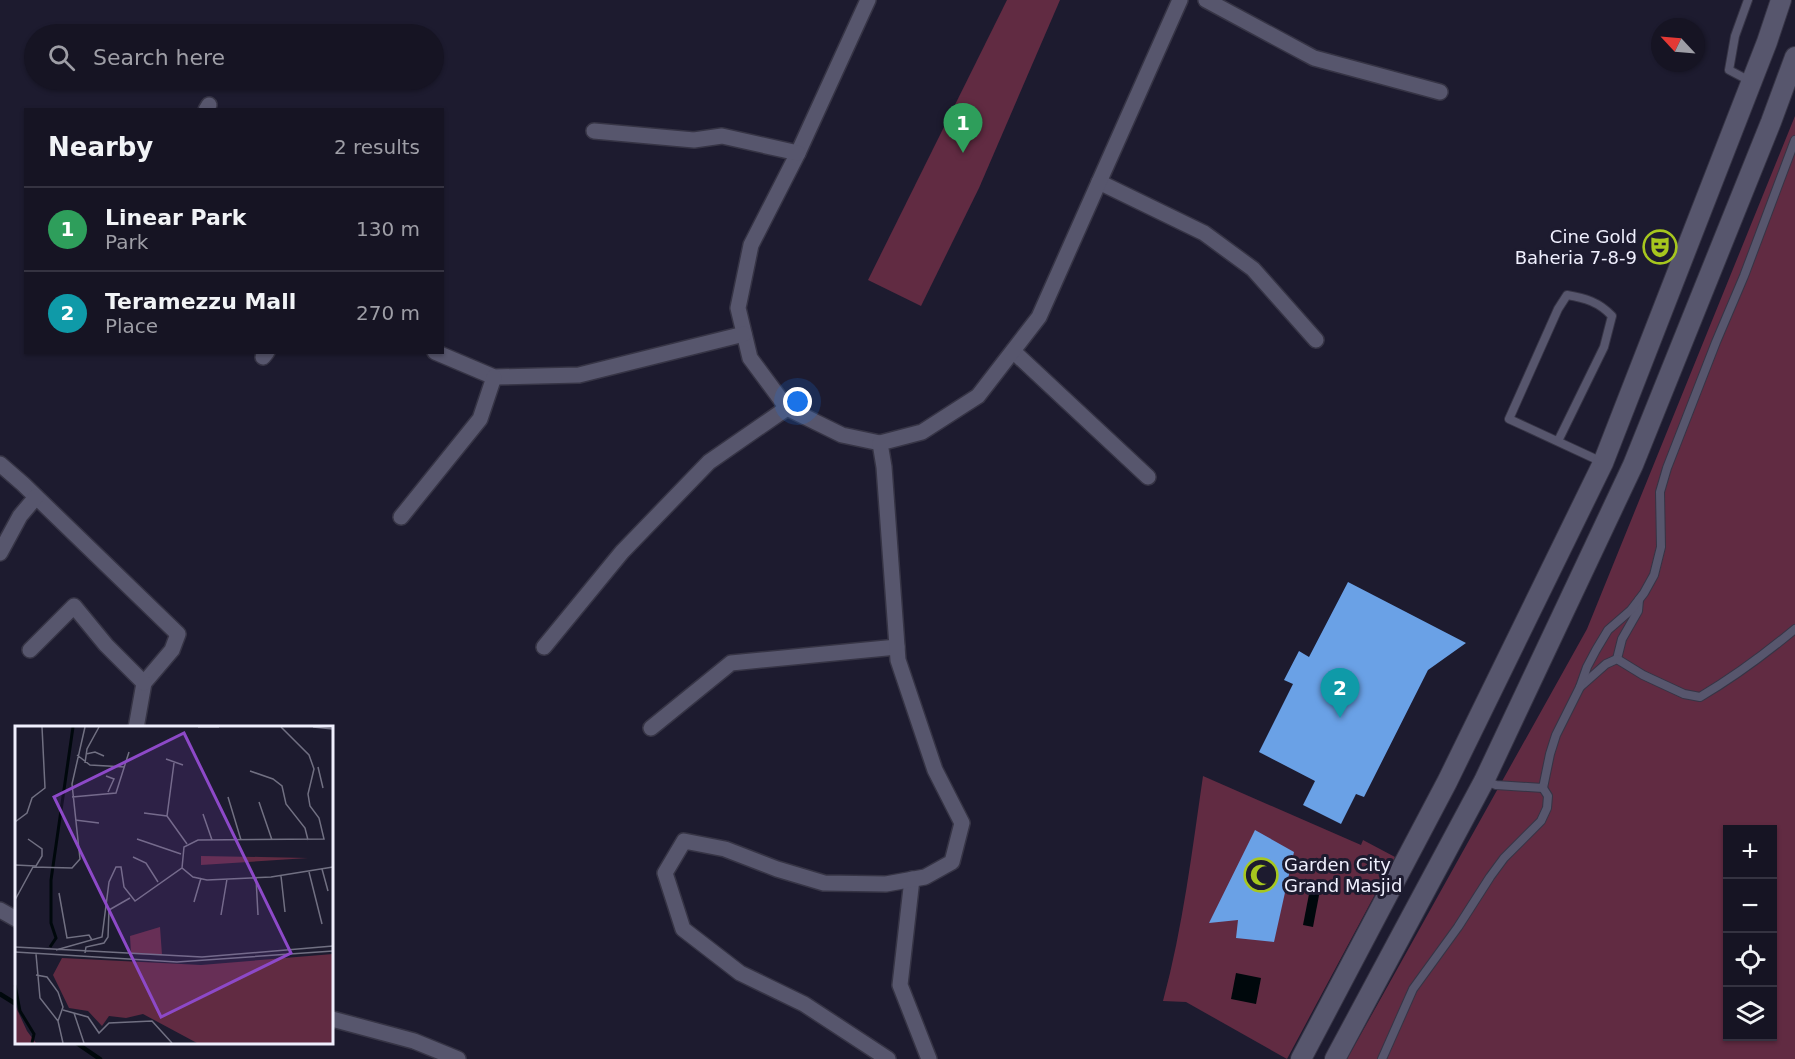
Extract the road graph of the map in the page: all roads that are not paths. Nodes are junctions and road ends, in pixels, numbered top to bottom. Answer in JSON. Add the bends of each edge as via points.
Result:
{"nodes":[{"id":1,"x":868,"y":0,"type":"edge"},
{"id":2,"x":1180,"y":0,"type":"edge"},
{"id":3,"x":1206,"y":0,"type":"edge"},
{"id":4,"x":1748,"y":0,"type":"edge"},
{"id":5,"x":1781,"y":0,"type":"edge"},
{"id":6,"x":1795,"y":57,"type":"edge"},
{"id":7,"x":1751,"y":82,"type":"junction"},
{"id":8,"x":1440,"y":92,"type":"dead end"},
{"id":9,"x":594,"y":131,"type":"dead end"},
{"id":10,"x":1795,"y":140,"type":"edge"},
{"id":11,"x":798,"y":153,"type":"junction"},
{"id":12,"x":1099,"y":182,"type":"junction"},
{"id":13,"x":744,"y":334,"type":"junction"},
{"id":14,"x":1316,"y":340,"type":"dead end"},
{"id":15,"x":1013,"y":351,"type":"junction"},
{"id":16,"x":1647,"y":351,"type":"junction"},
{"id":17,"x":440,"y":354,"type":"edge"},
{"id":18,"x":1676,"y":359,"type":"junction"},
{"id":19,"x":494,"y":377,"type":"junction"},
{"id":20,"x":787,"y":408,"type":"junction"},
{"id":21,"x":1558,"y":441,"type":"junction"},
{"id":22,"x":880,"y":443,"type":"junction"},
{"id":23,"x":1603,"y":463,"type":"junction"},
{"id":24,"x":0,"y":464,"type":"edge"},
{"id":25,"x":1148,"y":477,"type":"dead end"},
{"id":26,"x":36,"y":497,"type":"junction"},
{"id":27,"x":401,"y":517,"type":"dead end"},
{"id":28,"x":0,"y":553,"type":"edge"},
{"id":29,"x":1639,"y":600,"type":"junction"},
{"id":30,"x":1795,"y":629,"type":"edge"},
{"id":31,"x":897,"y":646,"type":"junction"},
{"id":32,"x":544,"y":647,"type":"dead end"},
{"id":33,"x":30,"y":650,"type":"dead end"},
{"id":34,"x":1617,"y":659,"type":"junction"},
{"id":35,"x":144,"y":683,"type":"junction"},
{"id":36,"x":1580,"y":687,"type":"junction"},
{"id":37,"x":136,"y":726,"type":"edge"},
{"id":38,"x":651,"y":728,"type":"dead end"},
{"id":39,"x":1484,"y":781,"type":"junction"},
{"id":40,"x":1543,"y":788,"type":"junction"},
{"id":41,"x":912,"y":879,"type":"junction"},
{"id":42,"x":0,"y":910,"type":"edge"},
{"id":43,"x":15,"y":918,"type":"edge"},
{"id":44,"x":333,"y":1019,"type":"edge"},
{"id":45,"x":458,"y":1059,"type":"edge"},
{"id":46,"x":888,"y":1059,"type":"edge"},
{"id":47,"x":929,"y":1059,"type":"edge"},
{"id":48,"x":1301,"y":1059,"type":"edge"},
{"id":49,"x":1335,"y":1059,"type":"edge"},
{"id":50,"x":1382,"y":1059,"type":"edge"}],
"edges":[{"from":1,"to":11,"type":"street"},
{"from":2,"to":12,"type":"street"},
{"from":3,"to":8,"type":"street","via":[[1314,58]]},
{"from":4,"to":7,"type":"lane","via":[[1728,70]]},
{"from":5,"to":7,"type":"street"},
{"from":6,"to":18,"type":"street"},
{"from":7,"to":16,"type":"street"},
{"from":9,"to":11,"type":"street","via":[[694,140],[722,136]]},
{"from":10,"to":29,"type":"lane","via":[[1667,468],[1660,492],[1661,547],[1654,575]]},
{"from":11,"to":13,"type":"street","via":[[751,245],[738,308]]},
{"from":12,"to":14,"type":"street","via":[[1204,233],[1253,269]]},
{"from":12,"to":15,"type":"street","via":[[1039,317]]},
{"from":13,"to":19,"type":"street","via":[[579,375]]},
{"from":13,"to":20,"type":"street","via":[[750,358]]},
{"from":15,"to":22,"type":"street","via":[[978,396],[922,432]]},
{"from":15,"to":25,"type":"street"},
{"from":16,"to":18,"type":"street"},
{"from":16,"to":23,"type":"street"},
{"from":17,"to":19,"type":"street"},
{"from":18,"to":39,"type":"street","via":[[1633,465]]},
{"from":19,"to":27,"type":"street","via":[[480,419]]},
{"from":20,"to":22,"type":"street","via":[[842,435]]},
{"from":20,"to":32,"type":"street","via":[[709,462],[622,552]]},
{"from":21,"to":21,"type":"lane","via":[[1509,419],[1567,295],[1588,298],[1612,316],[1604,347]]},
{"from":21,"to":23,"type":"lane"},
{"from":22,"to":31,"type":"street"},
{"from":23,"to":48,"type":"street","via":[[1447,782]]},
{"from":24,"to":26,"type":"street"},
{"from":26,"to":28,"type":"street","via":[[20,516]]},
{"from":26,"to":35,"type":"street","via":[[178,634],[172,650]]},
{"from":29,"to":34,"type":"lane"},
{"from":29,"to":36,"type":"lane","via":[[1608,630]]},
{"from":30,"to":34,"type":"lane","via":[[1700,698],[1643,675]]},
{"from":31,"to":38,"type":"street","via":[[731,663]]},
{"from":31,"to":41,"type":"street","via":[[898,660],[936,770],[962,823],[952,862],[925,877]]},
{"from":33,"to":35,"type":"street","via":[[74,606]]},
{"from":34,"to":36,"type":"lane","via":[[1606,663]]},
{"from":35,"to":37,"type":"street"},
{"from":36,"to":40,"type":"lane","via":[[1556,735]]},
{"from":39,"to":40,"type":"lane"},
{"from":39,"to":49,"type":"street"},
{"from":40,"to":50,"type":"lane","via":[[1548,796],[1541,821],[1504,858],[1413,989]]},
{"from":41,"to":46,"type":"street","via":[[886,884],[824,884],[725,849],[684,842],[665,873],[683,929],[740,973],[804,1004]]},
{"from":41,"to":47,"type":"street","via":[[900,985]]},
{"from":42,"to":43,"type":"street"},
{"from":44,"to":45,"type":"street","via":[[414,1041]]}]}
